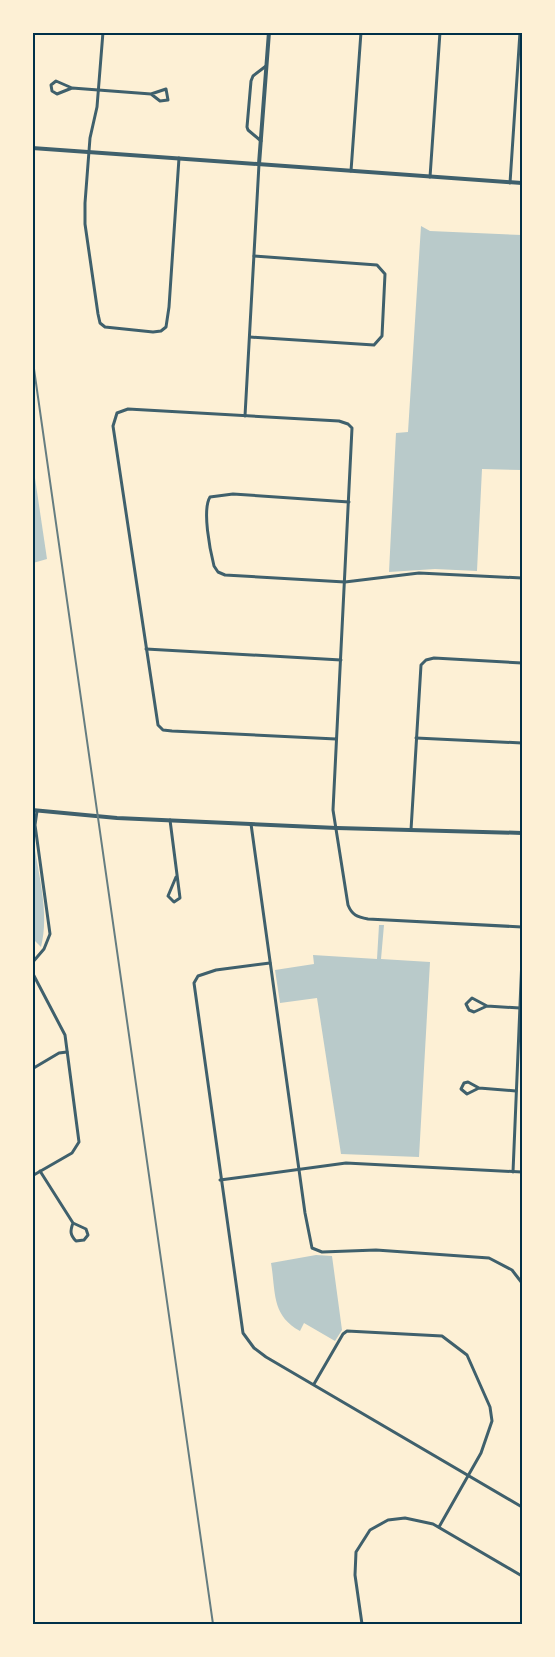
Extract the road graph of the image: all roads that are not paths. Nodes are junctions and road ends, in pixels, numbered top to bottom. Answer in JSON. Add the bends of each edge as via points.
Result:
{"nodes":[{"id":1,"x":103,"y":32,"type":"edge"},
{"id":2,"x":269,"y":32,"type":"edge"},
{"id":3,"x":361,"y":32,"type":"edge"},
{"id":4,"x":440,"y":32,"type":"edge"},
{"id":5,"x":520,"y":32,"type":"edge"},
{"id":6,"x":266,"y":66,"type":"junction"},
{"id":7,"x":72,"y":88,"type":"junction"},
{"id":8,"x":98,"y":90,"type":"junction"},
{"id":9,"x":151,"y":94,"type":"junction"},
{"id":10,"x":261,"y":141,"type":"junction"},
{"id":11,"x":32,"y":148,"type":"edge"},
{"id":12,"x":88,"y":151,"type":"junction"},
{"id":13,"x":179,"y":158,"type":"junction"},
{"id":14,"x":259,"y":164,"type":"junction"},
{"id":15,"x":351,"y":171,"type":"junction"},
{"id":16,"x":430,"y":177,"type":"junction"},
{"id":17,"x":510,"y":182,"type":"junction"},
{"id":18,"x":522,"y":183,"type":"edge"},
{"id":19,"x":254,"y":256,"type":"junction"},
{"id":20,"x":250,"y":337,"type":"junction"},
{"id":21,"x":245,"y":416,"type":"junction"},
{"id":22,"x":349,"y":502,"type":"junction"},
{"id":23,"x":522,"y":578,"type":"edge"},
{"id":24,"x":345,"y":582,"type":"junction"},
{"id":25,"x":146,"y":649,"type":"junction"},
{"id":26,"x":341,"y":660,"type":"junction"},
{"id":27,"x":522,"y":663,"type":"edge"},
{"id":28,"x":416,"y":738,"type":"junction"},
{"id":29,"x":336,"y":739,"type":"junction"},
{"id":30,"x":522,"y":743,"type":"edge"},
{"id":31,"x":35,"y":810,"type":"edge"},
{"id":32,"x":170,"y":820,"type":"junction"},
{"id":33,"x":252,"y":824,"type":"junction"},
{"id":34,"x":337,"y":828,"type":"junction"},
{"id":35,"x":411,"y":830,"type":"junction"},
{"id":36,"x":522,"y":833,"type":"edge"},
{"id":37,"x":176,"y":878,"type":"junction"},
{"id":38,"x":522,"y":927,"type":"edge"},
{"id":39,"x":522,"y":958,"type":"edge"},
{"id":40,"x":32,"y":963,"type":"edge"},
{"id":41,"x":270,"y":963,"type":"junction"},
{"id":42,"x":32,"y":972,"type":"edge"},
{"id":43,"x":487,"y":1006,"type":"junction"},
{"id":44,"x":520,"y":1008,"type":"junction"},
{"id":45,"x":67,"y":1052,"type":"junction"},
{"id":46,"x":32,"y":1069,"type":"edge"},
{"id":47,"x":479,"y":1088,"type":"junction"},
{"id":48,"x":516,"y":1091,"type":"junction"},
{"id":49,"x":300,"y":1169,"type":"junction"},
{"id":50,"x":40,"y":1171,"type":"junction"},
{"id":51,"x":513,"y":1172,"type":"junction"},
{"id":52,"x":522,"y":1172,"type":"edge"},
{"id":53,"x":32,"y":1176,"type":"edge"},
{"id":54,"x":220,"y":1180,"type":"junction"},
{"id":55,"x":72,"y":1223,"type":"junction"},
{"id":56,"x":522,"y":1283,"type":"edge"},
{"id":57,"x":314,"y":1384,"type":"junction"},
{"id":58,"x":468,"y":1475,"type":"junction"},
{"id":59,"x":522,"y":1508,"type":"edge"},
{"id":60,"x":438,"y":1527,"type":"junction"},
{"id":61,"x":522,"y":1576,"type":"edge"},
{"id":62,"x":362,"y":1624,"type":"edge"}],
"edges":[{"from":1,"to":8,"type":"street"},
{"from":2,"to":6,"type":"street"},
{"from":3,"to":15,"type":"street"},
{"from":4,"to":16,"type":"street"},
{"from":5,"to":17,"type":"street"},
{"from":6,"to":10,"type":"street"},
{"from":6,"to":10,"type":"street","via":[[253,76],[247,120],[248,130]]},
{"from":7,"to":7,"type":"street","via":[[56,81],[51,85],[57,94]]},
{"from":7,"to":8,"type":"street"},
{"from":8,"to":9,"type":"street"},
{"from":8,"to":12,"type":"street"},
{"from":9,"to":9,"type":"street","via":[[160,101],[168,100],[166,89]]},
{"from":10,"to":14,"type":"street"},
{"from":11,"to":12,"type":"street"},
{"from":12,"to":13,"type":"street"},
{"from":12,"to":13,"type":"street","via":[[85,224],[100,323],[113,330],[161,331],[168,322]]},
{"from":13,"to":14,"type":"street"},
{"from":14,"to":15,"type":"street"},
{"from":14,"to":19,"type":"street"},
{"from":15,"to":16,"type":"street"},
{"from":16,"to":17,"type":"street"},
{"from":17,"to":18,"type":"street"},
{"from":19,"to":20,"type":"street"},
{"from":19,"to":20,"type":"street","via":[[377,265],[384,274],[382,336],[374,344]]},
{"from":20,"to":21,"type":"street"},
{"from":21,"to":22,"type":"street","via":[[339,420],[348,424],[353,436]]},
{"from":21,"to":25,"type":"street","via":[[128,409],[117,413],[114,419]]},
{"from":22,"to":24,"type":"street"},
{"from":22,"to":24,"type":"street","via":[[224,493],[210,497],[206,503],[212,556],[218,572]]},
{"from":23,"to":24,"type":"street","via":[[420,574]]},
{"from":24,"to":26,"type":"street"},
{"from":25,"to":26,"type":"street"},
{"from":25,"to":29,"type":"street","via":[[155,718],[163,730]]},
{"from":26,"to":29,"type":"street"},
{"from":27,"to":28,"type":"street","via":[[426,660],[420,665]]},
{"from":28,"to":30,"type":"street"},
{"from":28,"to":35,"type":"street"},
{"from":29,"to":34,"type":"street","via":[[333,810]]},
{"from":31,"to":32,"type":"street","via":[[98,818]]},
{"from":31,"to":40,"type":"street","via":[[50,934],[44,949]]},
{"from":32,"to":33,"type":"street"},
{"from":32,"to":37,"type":"street"},
{"from":33,"to":34,"type":"street"},
{"from":33,"to":41,"type":"street"},
{"from":34,"to":35,"type":"street"},
{"from":34,"to":38,"type":"street","via":[[348,905],[358,918]]},
{"from":35,"to":36,"type":"street"},
{"from":37,"to":37,"type":"street","via":[[168,896],[174,902],[180,898]]},
{"from":39,"to":44,"type":"street"},
{"from":41,"to":49,"type":"street"},
{"from":41,"to":54,"type":"street","via":[[216,970],[198,976],[194,983]]},
{"from":42,"to":45,"type":"street","via":[[59,1021]]},
{"from":43,"to":43,"type":"street","via":[[472,998],[466,1004],[474,1012]]},
{"from":43,"to":44,"type":"street"},
{"from":44,"to":48,"type":"street"},
{"from":45,"to":46,"type":"street"},
{"from":45,"to":50,"type":"street","via":[[79,1142],[72,1153]]},
{"from":47,"to":47,"type":"street","via":[[468,1082],[461,1089],[467,1094]]},
{"from":47,"to":48,"type":"street"},
{"from":48,"to":51,"type":"street"},
{"from":49,"to":51,"type":"street","via":[[346,1164]]},
{"from":49,"to":54,"type":"street"},
{"from":49,"to":56,"type":"street","via":[[309,1241],[318,1252],[376,1250],[479,1256],[496,1260],[512,1270]]},
{"from":50,"to":53,"type":"street"},
{"from":50,"to":55,"type":"street"},
{"from":51,"to":52,"type":"street"},
{"from":54,"to":57,"type":"street","via":[[244,1333],[254,1348]]},
{"from":55,"to":55,"type":"street","via":[[72,1237],[76,1241],[84,1240],[88,1235],[86,1228]]},
{"from":57,"to":58,"type":"street"},
{"from":57,"to":58,"type":"street","via":[[343,1334],[348,1331],[442,1336],[467,1355],[490,1407],[490,1433]]},
{"from":58,"to":59,"type":"street"},
{"from":58,"to":60,"type":"street"},
{"from":60,"to":61,"type":"street"},
{"from":60,"to":62,"type":"street","via":[[405,1518],[388,1520],[370,1530],[356,1552],[355,1563]]}]}
